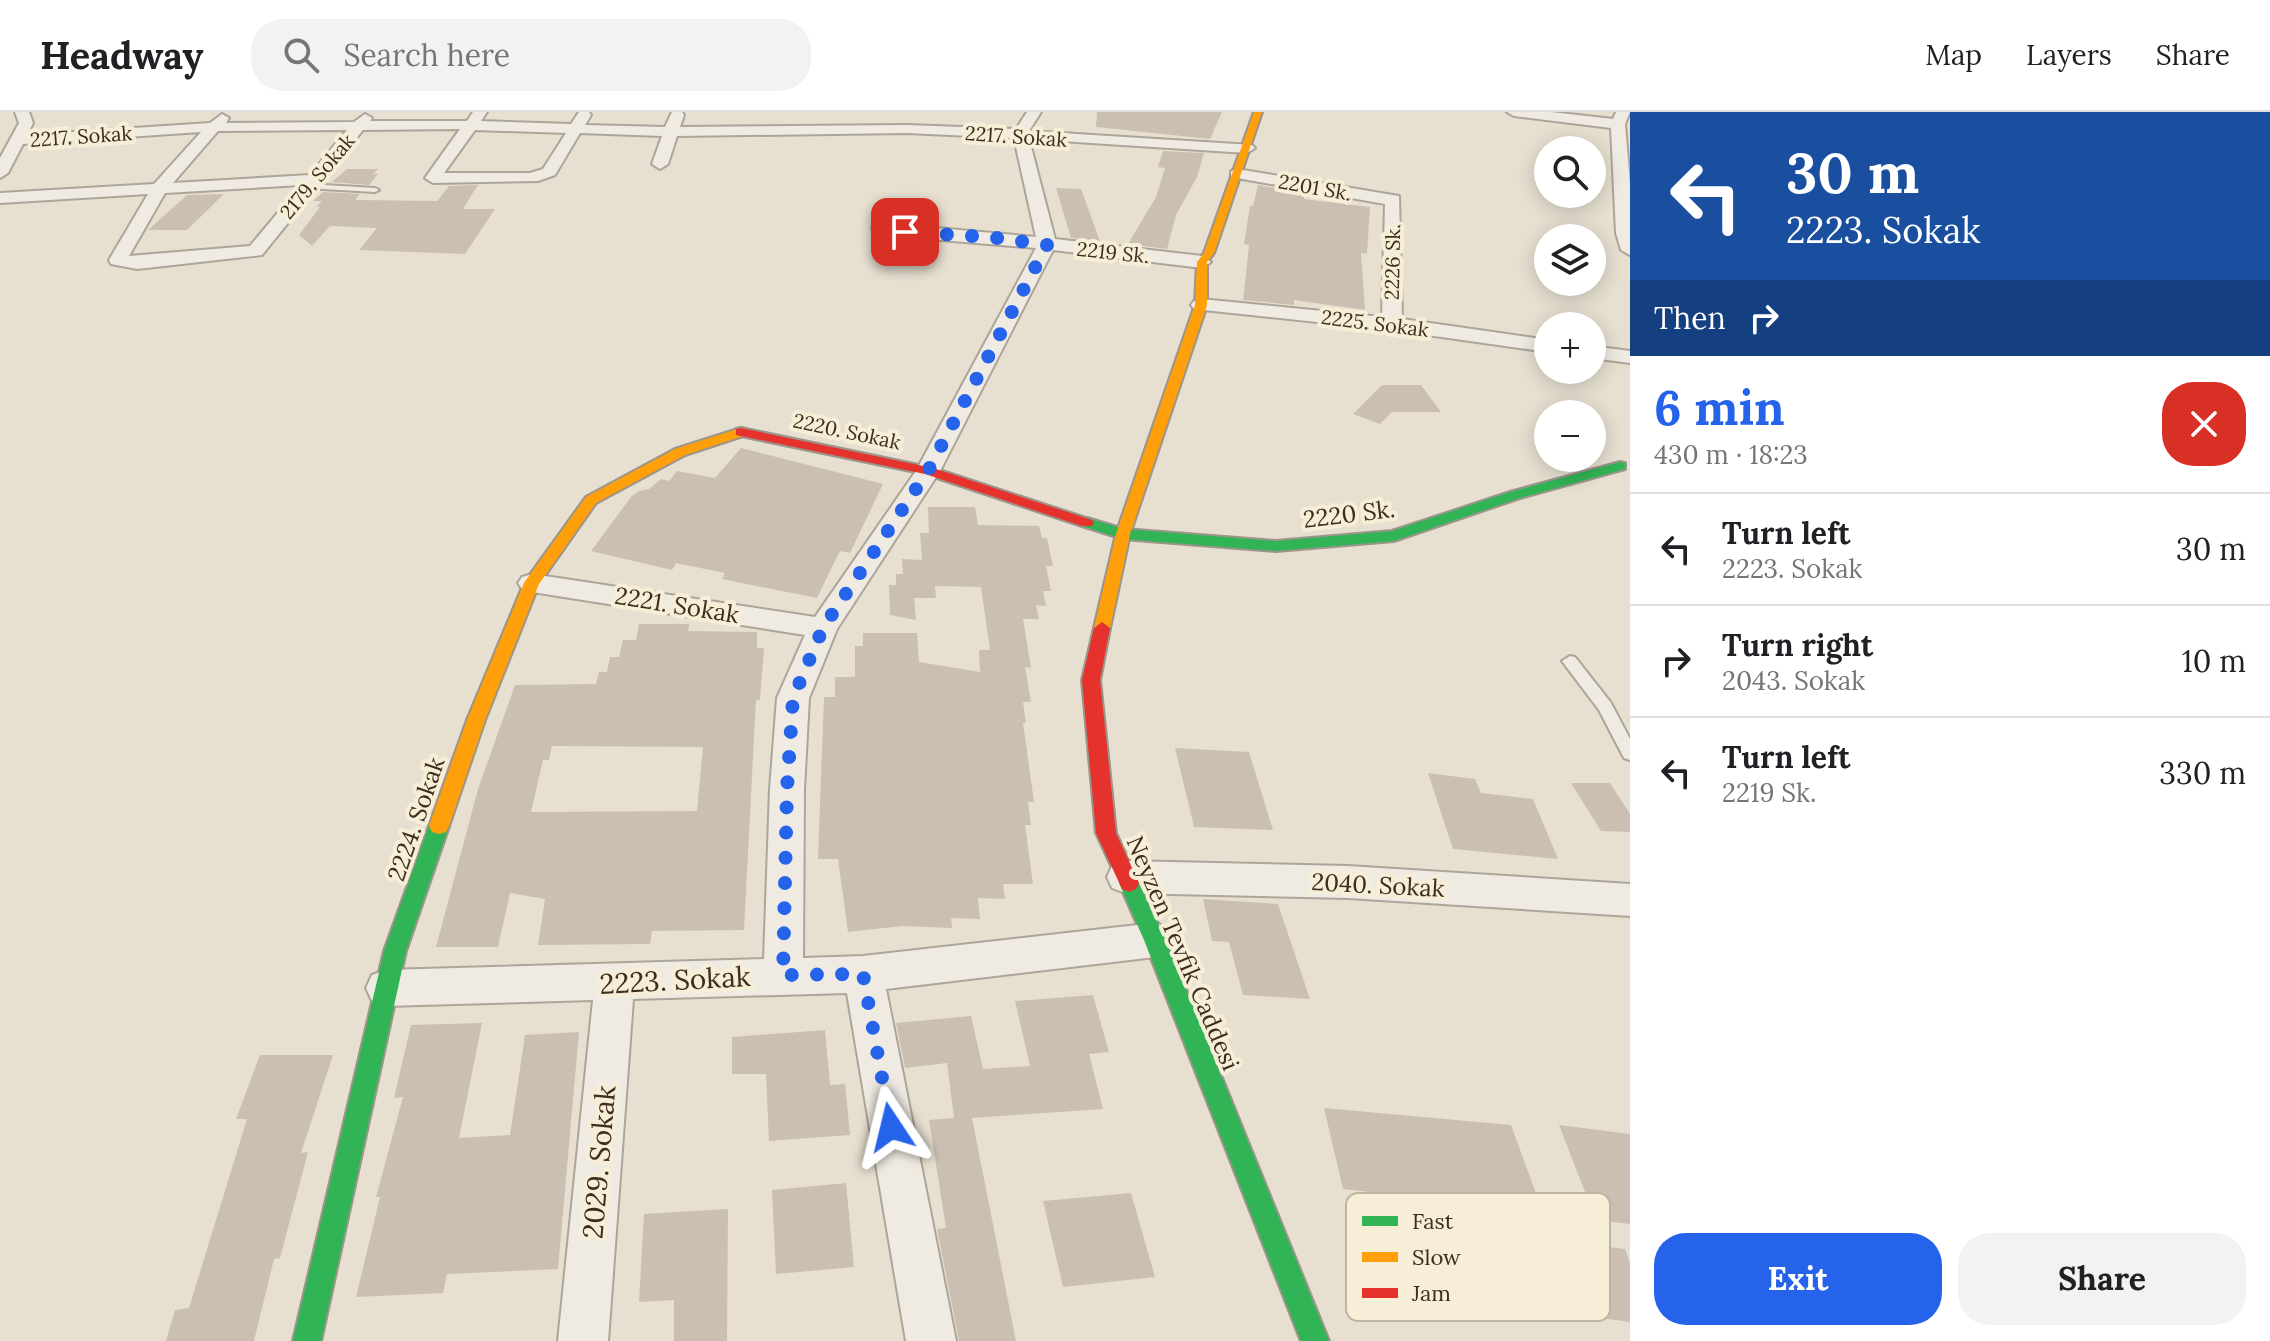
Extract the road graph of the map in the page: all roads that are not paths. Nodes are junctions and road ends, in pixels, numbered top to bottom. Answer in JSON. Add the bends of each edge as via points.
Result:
{"nodes":[{"id":1,"x":22,"y":112,"type":"edge"},
{"id":2,"x":227,"y":112,"type":"edge"},
{"id":3,"x":370,"y":112,"type":"edge"},
{"id":4,"x":902,"y":112,"type":"edge"},
{"id":5,"x":1034,"y":112,"type":"edge"},
{"id":6,"x":1258,"y":112,"type":"edge"},
{"id":7,"x":1514,"y":112,"type":"edge"},
{"id":8,"x":591,"y":113,"type":"edge"},
{"id":9,"x":672,"y":115,"type":"edge"},
{"id":10,"x":475,"y":118,"type":"edge"},
{"id":11,"x":1621,"y":118,"type":"edge"},
{"id":12,"x":576,"y":120,"type":"edge"},
{"id":13,"x":1143,"y":121,"type":"dead end"},
{"id":14,"x":791,"y":122,"type":"edge"},
{"id":15,"x":214,"y":127,"type":"junction"},
{"id":16,"x":358,"y":127,"type":"junction"},
{"id":17,"x":907,"y":129,"type":"junction"},
{"id":18,"x":670,"y":132,"type":"junction"},
{"id":19,"x":1020,"y":134,"type":"junction"},
{"id":20,"x":18,"y":140,"type":"junction"},
{"id":21,"x":1133,"y":140,"type":"junction"},
{"id":22,"x":1247,"y":148,"type":"junction"},
{"id":23,"x":660,"y":164,"type":"dead end"},
{"id":24,"x":0,"y":173,"type":"edge"},
{"id":25,"x":1237,"y":174,"type":"junction"},
{"id":26,"x":310,"y":183,"type":"junction"},
{"id":27,"x":159,"y":189,"type":"junction"},
{"id":28,"x":375,"y":190,"type":"dead end"},
{"id":29,"x":0,"y":198,"type":"edge"},
{"id":30,"x":1393,"y":200,"type":"joint"},
{"id":31,"x":881,"y":228,"type":"dead end"},
{"id":32,"x":1047,"y":245,"type":"junction"},
{"id":33,"x":1630,"y":250,"type":"edge"},
{"id":34,"x":1202,"y":262,"type":"junction"},
{"id":35,"x":1201,"y":305,"type":"junction"},
{"id":36,"x":1392,"y":324,"type":"junction"},
{"id":37,"x":1534,"y":344,"type":"edge"},
{"id":38,"x":1606,"y":354,"type":"edge"},
{"id":39,"x":1630,"y":357,"type":"edge"},
{"id":40,"x":744,"y":431,"type":"joint"},
{"id":41,"x":1620,"y":466,"type":"dead end"},
{"id":42,"x":928,"y":471,"type":"junction"},
{"id":43,"x":1123,"y":534,"type":"junction"},
{"id":44,"x":532,"y":583,"type":"junction"},
{"id":45,"x":823,"y":628,"type":"junction"},
{"id":46,"x":1570,"y":661,"type":"dead end"},
{"id":47,"x":1630,"y":754,"type":"edge"},
{"id":48,"x":1125,"y":877,"type":"junction"},
{"id":49,"x":1630,"y":900,"type":"edge"},
{"id":50,"x":1155,"y":940,"type":"junction"},
{"id":51,"x":863,"y":974,"type":"junction"},
{"id":52,"x":783,"y":975,"type":"junction"},
{"id":53,"x":614,"y":984,"type":"junction"},
{"id":54,"x":386,"y":988,"type":"junction"},
{"id":55,"x":307,"y":1341,"type":"edge"},
{"id":56,"x":583,"y":1341,"type":"edge"},
{"id":57,"x":931,"y":1341,"type":"edge"},
{"id":58,"x":1315,"y":1341,"type":"edge"}],
"edges":[{"from":1,"to":20,"type":"street","via":[[26,123]]},
{"from":2,"to":15,"type":"street"},
{"from":3,"to":16,"type":"street","name":"2179. Sokak"},
{"from":4,"to":17,"type":"street"},
{"from":5,"to":19,"type":"street"},
{"from":6,"to":22,"type":"street","name":"Neyzen Tevfik Caddesi"},
{"from":7,"to":11,"type":"street"},
{"from":8,"to":12,"type":"street"},
{"from":9,"to":14,"type":"street"},
{"from":9,"to":18,"type":"street"},
{"from":10,"to":12,"type":"street","name":"2217. Sokak"},
{"from":10,"to":12,"type":"street","via":[[433,178],[532,178],[555,166]]},
{"from":10,"to":16,"type":"street","name":"2217. Sokak"},
{"from":11,"to":33,"type":"street"},
{"from":12,"to":18,"type":"street","name":"2217. Sokak"},
{"from":13,"to":21,"type":"street"},
{"from":14,"to":17,"type":"street","name":"2217. Sokak"},
{"from":14,"to":18,"type":"street","name":"2217. Sokak"},
{"from":15,"to":16,"type":"street","name":"2217. Sokak"},
{"from":15,"to":20,"type":"street","name":"2217. Sokak"},
{"from":15,"to":27,"type":"street"},
{"from":16,"to":26,"type":"street","name":"2179. Sokak"},
{"from":17,"to":19,"type":"street","name":"2217. Sokak"},
{"from":18,"to":23,"type":"street"},
{"from":19,"to":21,"type":"street","name":"2217. Sokak"},
{"from":19,"to":32,"type":"street"},
{"from":20,"to":24,"type":"street"},
{"from":21,"to":22,"type":"street","name":"2217. Sokak"},
{"from":22,"to":25,"type":"street","name":"Neyzen Tevfik Caddesi"},
{"from":25,"to":30,"type":"street","name":"2201 Sk."},
{"from":25,"to":34,"type":"street","name":"Neyzen Tevfik Caddesi"},
{"from":26,"to":27,"type":"street"},
{"from":26,"to":27,"type":"street","name":"2179. Sokak","via":[[256,251],[137,263],[118,260]]},
{"from":26,"to":28,"type":"lane"},
{"from":27,"to":29,"type":"street"},
{"from":30,"to":36,"type":"street","name":"2226 Sk."},
{"from":31,"to":32,"type":"street","name":"2219 Sk."},
{"from":32,"to":34,"type":"street","name":"2219 Sk."},
{"from":32,"to":42,"type":"street"},
{"from":34,"to":35,"type":"street","name":"Neyzen Tevfik Caddesi"},
{"from":35,"to":36,"type":"street","name":"2225. Sokak"},
{"from":35,"to":43,"type":"street","name":"Neyzen Tevfik Caddesi"},
{"from":36,"to":37,"type":"street","name":"2225. Sokak"},
{"from":38,"to":39,"type":"street"},
{"from":40,"to":42,"type":"street","name":"2220. Sokak"},
{"from":40,"to":44,"type":"street","name":"2224. Sokak","via":[[680,452],[591,500]]},
{"from":41,"to":43,"type":"street","name":"2220 Sk.","via":[[1394,536],[1276,546]]},
{"from":42,"to":43,"type":"street","name":"2220. Sokak"},
{"from":42,"to":45,"type":"street"},
{"from":43,"to":48,"type":"street","name":"Neyzen Tevfik Caddesi","via":[[1091,680],[1106,833]]},
{"from":44,"to":45,"type":"street","name":"2221. Sokak"},
{"from":44,"to":54,"type":"street","name":"2224. Sokak","via":[[476,720]]},
{"from":45,"to":52,"type":"street","via":[[793,698]]},
{"from":46,"to":47,"type":"lane","via":[[1605,707]]},
{"from":48,"to":49,"type":"street","name":"2040. Sokak","via":[[1348,882]]},
{"from":48,"to":50,"type":"street","name":"Neyzen Tevfik Caddesi"},
{"from":50,"to":51,"type":"street","name":"2223. Sokak"},
{"from":50,"to":58,"type":"street","name":"Neyzen Tevfik Caddesi"},
{"from":51,"to":52,"type":"street","name":"2223. Sokak"},
{"from":51,"to":57,"type":"street"},
{"from":52,"to":53,"type":"street","name":"2223. Sokak"},
{"from":53,"to":54,"type":"street","name":"2223. Sokak"},
{"from":53,"to":56,"type":"street","name":"2029. Sokak"},
{"from":54,"to":55,"type":"street","name":"2224. Sokak"}]}
